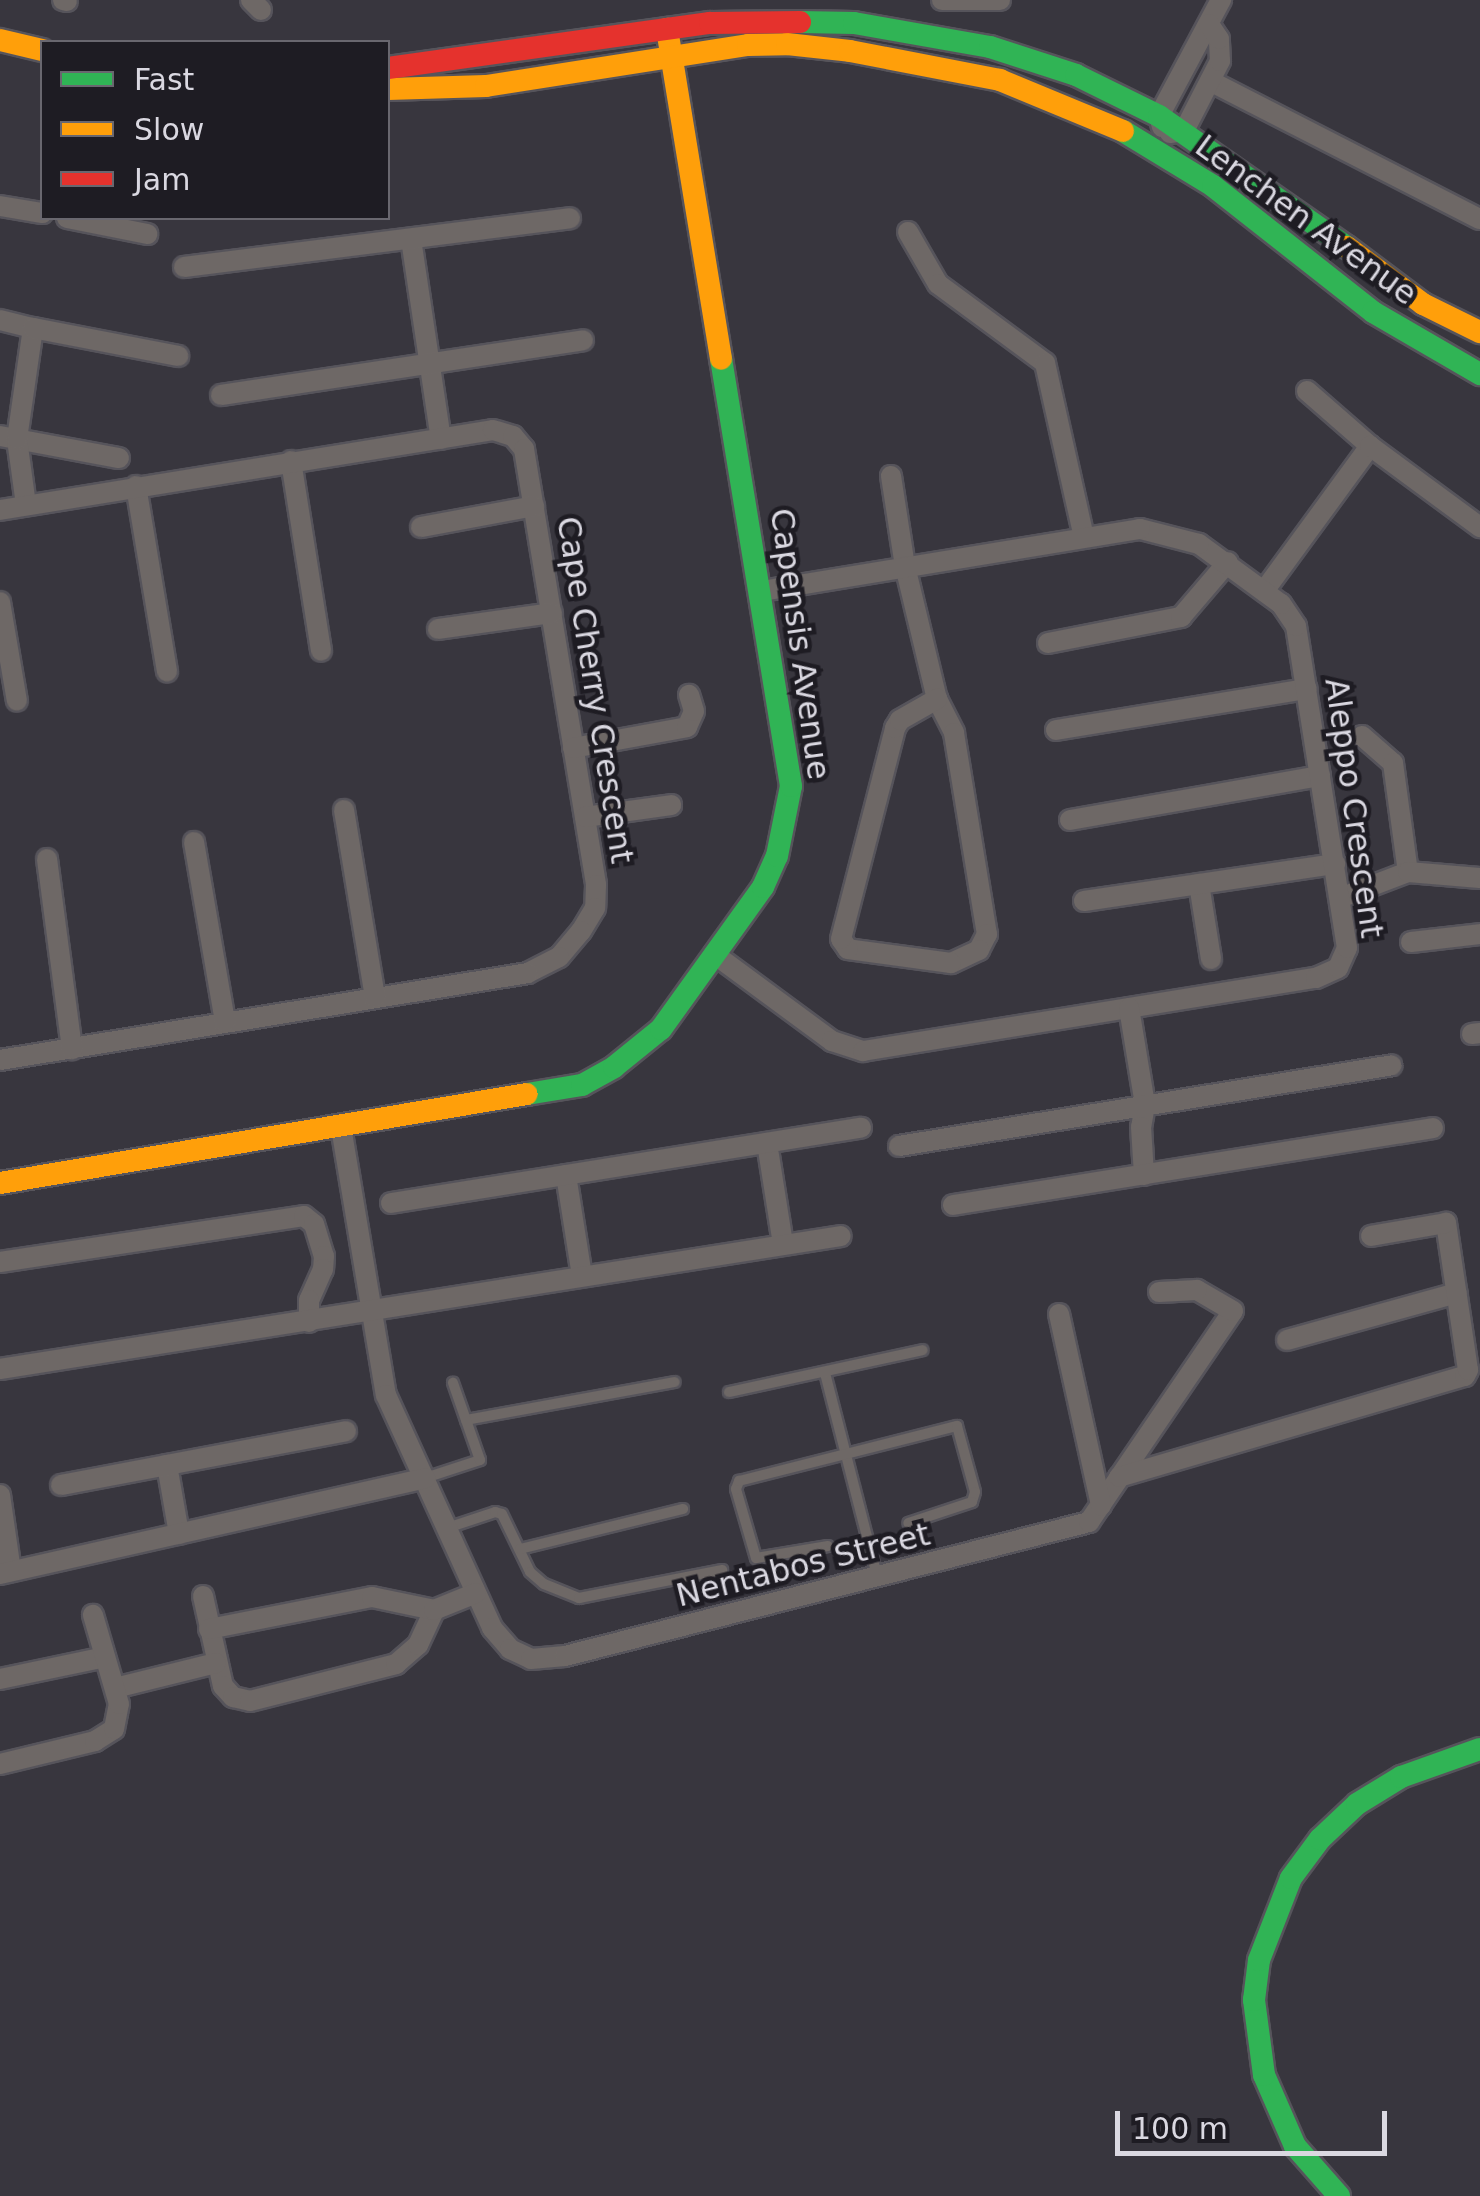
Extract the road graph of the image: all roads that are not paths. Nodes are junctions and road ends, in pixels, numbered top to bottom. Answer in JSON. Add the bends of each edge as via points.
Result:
{"nodes":[{"id":1,"x":942,"y":0,"type":"edge"},
{"id":2,"x":1000,"y":0,"type":"edge"},
{"id":3,"x":1221,"y":0,"type":"edge"},
{"id":4,"x":1209,"y":24,"type":"junction"},
{"id":5,"x":666,"y":29,"type":"junction"},
{"id":6,"x":0,"y":40,"type":"edge"},
{"id":7,"x":40,"y":50,"type":"edge"},
{"id":8,"x":672,"y":57,"type":"junction"},
{"id":9,"x":390,"y":68,"type":"edge"},
{"id":10,"x":1210,"y":82,"type":"junction"},
{"id":11,"x":390,"y":88,"type":"edge"},
{"id":12,"x":1169,"y":127,"type":"junction"},
{"id":13,"x":1122,"y":131,"type":"junction"},
{"id":14,"x":1194,"y":175,"type":"junction"},
{"id":15,"x":0,"y":206,"type":"edge"},
{"id":16,"x":40,"y":213,"type":"edge"},
{"id":17,"x":570,"y":218,"type":"dead end"},
{"id":18,"x":1480,"y":219,"type":"edge"},
{"id":19,"x":78,"y":220,"type":"edge"},
{"id":20,"x":908,"y":232,"type":"dead end"},
{"id":21,"x":148,"y":234,"type":"dead end"},
{"id":22,"x":411,"y":238,"type":"junction"},
{"id":23,"x":184,"y":267,"type":"dead end"},
{"id":24,"x":0,"y":320,"type":"edge"},
{"id":25,"x":33,"y":328,"type":"junction"},
{"id":26,"x":1480,"y":332,"type":"edge"},
{"id":27,"x":583,"y":340,"type":"dead end"},
{"id":28,"x":178,"y":356,"type":"dead end"},
{"id":29,"x":429,"y":363,"type":"junction"},
{"id":30,"x":1480,"y":374,"type":"edge"},
{"id":31,"x":1307,"y":391,"type":"dead end"},
{"id":32,"x":221,"y":394,"type":"dead end"},
{"id":33,"x":8,"y":438,"type":"edge"},
{"id":34,"x":441,"y":439,"type":"junction"},
{"id":35,"x":1370,"y":446,"type":"junction"},
{"id":36,"x":119,"y":458,"type":"dead end"},
{"id":37,"x":291,"y":461,"type":"junction"},
{"id":38,"x":891,"y":476,"type":"dead end"},
{"id":39,"x":136,"y":486,"type":"junction"},
{"id":40,"x":26,"y":505,"type":"junction"},
{"id":41,"x":534,"y":506,"type":"junction"},
{"id":42,"x":0,"y":510,"type":"edge"},
{"id":43,"x":422,"y":527,"type":"dead end"},
{"id":44,"x":1480,"y":527,"type":"edge"},
{"id":45,"x":1084,"y":537,"type":"junction"},
{"id":46,"x":1228,"y":562,"type":"junction"},
{"id":47,"x":905,"y":566,"type":"junction"},
{"id":48,"x":1264,"y":591,"type":"junction"},
{"id":49,"x":760,"y":592,"type":"junction"},
{"id":50,"x":0,"y":602,"type":"edge"},
{"id":51,"x":552,"y":618,"type":"junction"},
{"id":52,"x":438,"y":629,"type":"dead end"},
{"id":53,"x":471,"y":636,"type":"dead end"},
{"id":54,"x":1048,"y":643,"type":"dead end"},
{"id":55,"x":322,"y":651,"type":"dead end"},
{"id":56,"x":167,"y":671,"type":"dead end"},
{"id":57,"x":1307,"y":688,"type":"junction"},
{"id":58,"x":689,"y":695,"type":"dead end"},
{"id":59,"x":937,"y":700,"type":"junction"},
{"id":60,"x":17,"y":701,"type":"dead end"},
{"id":61,"x":1056,"y":730,"type":"dead end"},
{"id":62,"x":1362,"y":736,"type":"dead end"},
{"id":63,"x":574,"y":748,"type":"junction"},
{"id":64,"x":1320,"y":776,"type":"junction"},
{"id":65,"x":671,"y":804,"type":"dead end"},
{"id":66,"x":344,"y":810,"type":"dead end"},
{"id":67,"x":585,"y":817,"type":"junction"},
{"id":68,"x":1070,"y":820,"type":"dead end"},
{"id":69,"x":194,"y":842,"type":"dead end"},
{"id":70,"x":47,"y":860,"type":"dead end"},
{"id":71,"x":1335,"y":864,"type":"junction"},
{"id":72,"x":1408,"y":872,"type":"junction"},
{"id":73,"x":1480,"y":878,"type":"edge"},
{"id":74,"x":1198,"y":884,"type":"junction"},
{"id":75,"x":1340,"y":898,"type":"junction"},
{"id":76,"x":1084,"y":901,"type":"dead end"},
{"id":77,"x":1480,"y":934,"type":"edge"},
{"id":78,"x":1412,"y":942,"type":"dead end"},
{"id":79,"x":714,"y":954,"type":"junction"},
{"id":80,"x":1211,"y":959,"type":"dead end"},
{"id":81,"x":375,"y":996,"type":"junction"},
{"id":82,"x":1129,"y":1008,"type":"junction"},
{"id":83,"x":225,"y":1022,"type":"junction"},
{"id":84,"x":72,"y":1049,"type":"junction"},
{"id":85,"x":0,"y":1060,"type":"edge"},
{"id":86,"x":1392,"y":1065,"type":"dead end"},
{"id":87,"x":1145,"y":1105,"type":"junction"},
{"id":88,"x":342,"y":1128,"type":"junction"},
{"id":89,"x":861,"y":1128,"type":"dead end"},
{"id":90,"x":1433,"y":1128,"type":"dead end"},
{"id":91,"x":768,"y":1143,"type":"junction"},
{"id":92,"x":899,"y":1146,"type":"dead end"},
{"id":93,"x":566,"y":1175,"type":"junction"},
{"id":94,"x":1144,"y":1175,"type":"junction"},
{"id":95,"x":0,"y":1183,"type":"edge"},
{"id":96,"x":391,"y":1203,"type":"dead end"},
{"id":97,"x":953,"y":1205,"type":"dead end"},
{"id":98,"x":841,"y":1236,"type":"dead end"},
{"id":99,"x":1372,"y":1236,"type":"dead end"},
{"id":100,"x":783,"y":1244,"type":"junction"},
{"id":101,"x":0,"y":1262,"type":"edge"},
{"id":102,"x":582,"y":1276,"type":"junction"},
{"id":103,"x":1160,"y":1292,"type":"dead end"},
{"id":104,"x":1457,"y":1293,"type":"junction"},
{"id":105,"x":370,"y":1310,"type":"junction"},
{"id":106,"x":1059,"y":1314,"type":"dead end"},
{"id":107,"x":309,"y":1322,"type":"junction"},
{"id":108,"x":1287,"y":1340,"type":"dead end"},
{"id":109,"x":923,"y":1350,"type":"dead end"},
{"id":110,"x":0,"y":1369,"type":"edge"},
{"id":111,"x":825,"y":1373,"type":"junction"},
{"id":112,"x":675,"y":1382,"type":"dead end"},
{"id":113,"x":453,"y":1383,"type":"dead end"},
{"id":114,"x":729,"y":1392,"type":"dead end"},
{"id":115,"x":466,"y":1420,"type":"junction"},
{"id":116,"x":346,"y":1431,"type":"dead end"},
{"id":117,"x":845,"y":1452,"type":"junction"},
{"id":118,"x":167,"y":1465,"type":"junction"},
{"id":119,"x":425,"y":1478,"type":"junction"},
{"id":120,"x":1120,"y":1478,"type":"junction"},
{"id":121,"x":60,"y":1485,"type":"dead end"},
{"id":122,"x":0,"y":1496,"type":"edge"},
{"id":123,"x":683,"y":1509,"type":"dead end"},
{"id":124,"x":1095,"y":1514,"type":"junction"},
{"id":125,"x":908,"y":1522,"type":"dead end"},
{"id":126,"x":448,"y":1528,"type":"junction"},
{"id":127,"x":179,"y":1534,"type":"junction"},
{"id":128,"x":828,"y":1546,"type":"dead end"},
{"id":129,"x":520,"y":1549,"type":"junction"},
{"id":130,"x":722,"y":1570,"type":"dead end"},
{"id":131,"x":6,"y":1572,"type":"edge"},
{"id":132,"x":877,"y":1578,"type":"junction"},
{"id":133,"x":476,"y":1592,"type":"junction"},
{"id":134,"x":202,"y":1596,"type":"dead end"},
{"id":135,"x":434,"y":1610,"type":"junction"},
{"id":136,"x":93,"y":1615,"type":"dead end"},
{"id":137,"x":209,"y":1629,"type":"junction"},
{"id":138,"x":105,"y":1657,"type":"junction"},
{"id":139,"x":216,"y":1662,"type":"junction"},
{"id":140,"x":0,"y":1679,"type":"edge"},
{"id":141,"x":114,"y":1688,"type":"junction"},
{"id":142,"x":1480,"y":1749,"type":"edge"},
{"id":143,"x":0,"y":1764,"type":"edge"},
{"id":144,"x":1340,"y":2196,"type":"edge"}],
"edges":[{"from":1,"to":2,"type":"street"},
{"from":3,"to":4,"type":"street"},
{"from":4,"to":10,"type":"street","via":[[1221,54]]},
{"from":4,"to":12,"type":"street"},
{"from":5,"to":8,"type":"main road","name":"Capensis Avenue"},
{"from":5,"to":9,"type":"main road","name":"Lenchen Avenue"},
{"from":5,"to":12,"type":"main road","name":"Lenchen Avenue","via":[[807,20],[920,32],[1036,60],[1091,82]]},
{"from":6,"to":7,"type":"main road"},
{"from":8,"to":11,"type":"main road","name":"Lenchen Avenue","via":[[486,86]]},
{"from":8,"to":13,"type":"main road","name":"Lenchen Avenue","via":[[748,45],[850,50],[1000,80]]},
{"from":8,"to":49,"type":"main road","name":"Capensis Avenue"},
{"from":10,"to":12,"type":"street"},
{"from":10,"to":18,"type":"street"},
{"from":12,"to":13,"type":"street"},
{"from":12,"to":14,"type":"street"},
{"from":12,"to":26,"type":"main road","name":"Lenchen Avenue","via":[[1423,304]]},
{"from":13,"to":14,"type":"main road","name":"Lenchen Avenue"},
{"from":14,"to":30,"type":"main road","name":"Lenchen Avenue","via":[[1260,219],[1372,312]]},
{"from":15,"to":16,"type":"street"},
{"from":17,"to":22,"type":"street"},
{"from":19,"to":21,"type":"street"},
{"from":20,"to":45,"type":"street","via":[[938,284],[1045,363]]},
{"from":22,"to":23,"type":"street"},
{"from":22,"to":29,"type":"street"},
{"from":24,"to":25,"type":"street"},
{"from":25,"to":28,"type":"street"},
{"from":25,"to":33,"type":"street"},
{"from":27,"to":29,"type":"street"},
{"from":29,"to":32,"type":"street"},
{"from":29,"to":34,"type":"street"},
{"from":31,"to":35,"type":"street"},
{"from":33,"to":36,"type":"street"},
{"from":33,"to":40,"type":"street"},
{"from":34,"to":37,"type":"street","name":"Cape Cherry Crescent"},
{"from":34,"to":41,"type":"street","name":"Cape Cherry Crescent","via":[[493,430],[514,436],[524,449]]},
{"from":35,"to":44,"type":"street"},
{"from":35,"to":48,"type":"street"},
{"from":37,"to":39,"type":"street","name":"Cape Cherry Crescent"},
{"from":37,"to":55,"type":"street"},
{"from":38,"to":47,"type":"street"},
{"from":39,"to":40,"type":"street","name":"Cape Cherry Crescent"},
{"from":39,"to":56,"type":"street"},
{"from":40,"to":42,"type":"street","name":"Cape Cherry Crescent"},
{"from":41,"to":43,"type":"street"},
{"from":41,"to":51,"type":"street","name":"Cape Cherry Crescent"},
{"from":45,"to":46,"type":"street","name":"Aleppo Crescent","via":[[1152,530]]},
{"from":45,"to":47,"type":"street","name":"Aleppo Crescent"},
{"from":46,"to":48,"type":"street","name":"Aleppo Crescent"},
{"from":46,"to":54,"type":"street","via":[[1181,617]]},
{"from":47,"to":49,"type":"street","name":"Aleppo Crescent"},
{"from":47,"to":59,"type":"street"},
{"from":48,"to":57,"type":"street","name":"Aleppo Crescent","via":[[1292,616]]},
{"from":49,"to":79,"type":"main road","name":"Capensis Avenue","via":[[791,794],[763,887]]},
{"from":50,"to":60,"type":"street"},
{"from":51,"to":52,"type":"street"},
{"from":51,"to":53,"type":"street"},
{"from":51,"to":63,"type":"street","name":"Cape Cherry Crescent"},
{"from":57,"to":61,"type":"street"},
{"from":57,"to":64,"type":"street","name":"Aleppo Crescent"},
{"from":58,"to":63,"type":"street","via":[[694,711],[686,727]]},
{"from":59,"to":59,"type":"street","via":[[954,734],[984,943],[951,963],[848,949],[841,939],[895,728]]},
{"from":62,"to":72,"type":"street","via":[[1392,758]]},
{"from":63,"to":67,"type":"street","name":"Cape Cherry Crescent"},
{"from":64,"to":68,"type":"street"},
{"from":64,"to":71,"type":"street","name":"Aleppo Crescent"},
{"from":65,"to":67,"type":"street"},
{"from":66,"to":81,"type":"street"},
{"from":67,"to":81,"type":"street","name":"Cape Cherry Crescent","via":[[595,908],[560,957],[528,973]]},
{"from":69,"to":83,"type":"street"},
{"from":70,"to":84,"type":"street"},
{"from":71,"to":74,"type":"street"},
{"from":71,"to":75,"type":"street","name":"Aleppo Crescent"},
{"from":72,"to":73,"type":"street"},
{"from":72,"to":75,"type":"street"},
{"from":74,"to":76,"type":"street"},
{"from":74,"to":80,"type":"street"},
{"from":75,"to":82,"type":"street","name":"Aleppo Crescent","via":[[1347,948],[1332,973]]},
{"from":77,"to":78,"type":"street"},
{"from":79,"to":82,"type":"street","name":"Aleppo Crescent","via":[[832,1041],[863,1051]]},
{"from":79,"to":88,"type":"main road","name":"Capensis Avenue","via":[[647,1043],[582,1085]]},
{"from":81,"to":83,"type":"street","name":"Cape Cherry Crescent"},
{"from":82,"to":87,"type":"street"},
{"from":83,"to":84,"type":"street","name":"Cape Cherry Crescent"},
{"from":84,"to":85,"type":"street","name":"Cape Cherry Crescent"},
{"from":86,"to":87,"type":"street"},
{"from":87,"to":92,"type":"street"},
{"from":87,"to":94,"type":"street"},
{"from":88,"to":95,"type":"main road","name":"Capensis Avenue"},
{"from":88,"to":105,"type":"street"},
{"from":89,"to":91,"type":"street"},
{"from":90,"to":94,"type":"street"},
{"from":91,"to":93,"type":"street"},
{"from":91,"to":100,"type":"street"},
{"from":93,"to":96,"type":"street"},
{"from":93,"to":102,"type":"street"},
{"from":94,"to":97,"type":"street"},
{"from":98,"to":100,"type":"street"},
{"from":99,"to":104,"type":"street","via":[[1446,1223]]},
{"from":100,"to":102,"type":"street"},
{"from":101,"to":107,"type":"street","via":[[304,1216],[314,1224],[324,1256],[308,1300]]},
{"from":102,"to":105,"type":"street"},
{"from":103,"to":120,"type":"street","via":[[1197,1290],[1232,1310]]},
{"from":104,"to":108,"type":"street"},
{"from":104,"to":120,"type":"street","via":[[1465,1376]]},
{"from":105,"to":107,"type":"street"},
{"from":105,"to":119,"type":"street","via":[[386,1394]]},
{"from":106,"to":124,"type":"street"},
{"from":107,"to":110,"type":"street"},
{"from":109,"to":111,"type":"lane"},
{"from":111,"to":114,"type":"lane"},
{"from":111,"to":117,"type":"lane"},
{"from":112,"to":115,"type":"lane"},
{"from":113,"to":115,"type":"lane"},
{"from":115,"to":119,"type":"lane","via":[[479,1462]]},
{"from":116,"to":118,"type":"street"},
{"from":117,"to":125,"type":"lane","via":[[957,1426],[972,1502]]},
{"from":117,"to":128,"type":"lane","via":[[744,1476],[736,1489],[756,1558]]},
{"from":117,"to":132,"type":"lane"},
{"from":118,"to":121,"type":"street"},
{"from":118,"to":127,"type":"street"},
{"from":119,"to":126,"type":"street"},
{"from":119,"to":127,"type":"street"},
{"from":120,"to":124,"type":"street"},
{"from":122,"to":131,"type":"street"},
{"from":123,"to":129,"type":"lane"},
{"from":124,"to":132,"type":"street","name":"Nentabos Street"},
{"from":126,"to":129,"type":"lane","via":[[499,1512]]},
{"from":126,"to":133,"type":"street"},
{"from":127,"to":131,"type":"street"},
{"from":129,"to":130,"type":"lane","via":[[544,1584],[579,1598]]},
{"from":132,"to":133,"type":"street","name":"Nentabos Street","via":[[552,1659],[531,1659],[502,1642]]},
{"from":133,"to":135,"type":"street"},
{"from":134,"to":137,"type":"street"},
{"from":135,"to":137,"type":"street","via":[[372,1598]]},
{"from":135,"to":139,"type":"street","via":[[418,1645],[396,1664],[262,1699],[228,1694]]},
{"from":136,"to":138,"type":"street"},
{"from":137,"to":139,"type":"street"},
{"from":138,"to":140,"type":"street"},
{"from":138,"to":141,"type":"street"},
{"from":139,"to":141,"type":"street"},
{"from":141,"to":143,"type":"street","via":[[119,1714],[108,1734]]},
{"from":142,"to":144,"type":"main road","via":[[1401,1777],[1357,1804],[1290,1878],[1273,1916],[1254,2000],[1264,2075],[1295,2146]]}]}
